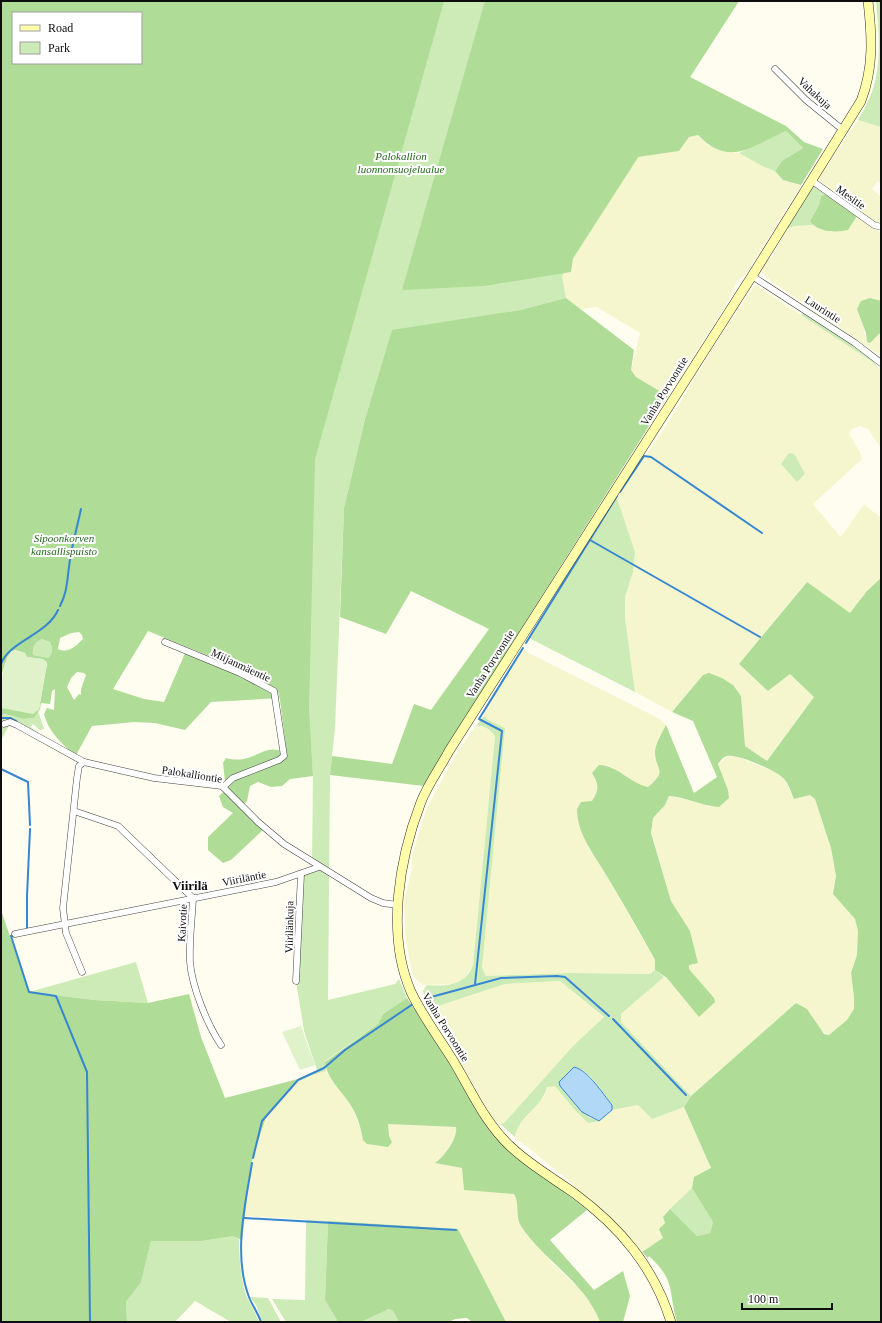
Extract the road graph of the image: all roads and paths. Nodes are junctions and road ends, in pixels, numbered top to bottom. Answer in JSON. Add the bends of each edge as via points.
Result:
{"nodes":[{"id":1,"x":868,"y":1,"type":"edge"},
{"id":2,"x":775,"y":68,"type":"dead end"},
{"id":3,"x":843,"y":130,"type":"junction"},
{"id":4,"x":811,"y":180,"type":"junction"},
{"id":5,"x":881,"y":227,"type":"edge"},
{"id":6,"x":752,"y":276,"type":"junction"},
{"id":7,"x":881,"y":364,"type":"edge"},
{"id":8,"x":165,"y":642,"type":"dead end"},
{"id":9,"x":4,"y":724,"type":"dead end"},
{"id":10,"x":84,"y":762,"type":"junction"},
{"id":11,"x":223,"y":787,"type":"junction"},
{"id":12,"x":74,"y":812,"type":"junction"},
{"id":13,"x":319,"y":867,"type":"junction"},
{"id":14,"x":301,"y":874,"type":"junction"},
{"id":15,"x":193,"y":898,"type":"junction"},
{"id":16,"x":398,"y":905,"type":"junction"},
{"id":17,"x":64,"y":924,"type":"junction"},
{"id":18,"x":15,"y":934,"type":"dead end"},
{"id":19,"x":82,"y":972,"type":"dead end"},
{"id":20,"x":296,"y":981,"type":"dead end"},
{"id":21,"x":221,"y":1045,"type":"dead end"},
{"id":22,"x":671,"y":1322,"type":"edge"}],
"edges":[{"from":1,"to":3,"type":"street","name":"Vanha Porvoontie","via":[[872,50],[869,78],[861,101]]},
{"from":2,"to":3,"type":"street","name":"Vahakuja","via":[[806,100]]},
{"from":3,"to":4,"type":"street","name":"Vanha Porvoontie"},
{"from":4,"to":5,"type":"street","name":"Mesitie","via":[[874,225]]},
{"from":4,"to":6,"type":"street","name":"Vanha Porvoontie"},
{"from":6,"to":7,"type":"street","name":"Laurintie","via":[[855,343]]},
{"from":6,"to":16,"type":"street","name":"Vanha Porvoontie","via":[[480,702],[421,800],[409,837]]},
{"from":8,"to":11,"type":"street","name":"Miijanmäentie","via":[[240,673],[274,691],[284,756],[233,778]]},
{"from":9,"to":10,"type":"street","name":"Palokalliontie","via":[[10,722],[18,725]]},
{"from":10,"to":11,"type":"street","name":"Palokalliontie","via":[[154,778]]},
{"from":10,"to":12,"type":"street","via":[[79,766]]},
{"from":11,"to":13,"type":"street","name":"Palokalliontie","via":[[280,841]]},
{"from":12,"to":15,"type":"street","name":"Kaivotie","via":[[118,826]]},
{"from":12,"to":17,"type":"street","via":[[63,908]]},
{"from":13,"to":14,"type":"street","name":"Viiriläntie"},
{"from":13,"to":16,"type":"street","via":[[371,898]]},
{"from":14,"to":15,"type":"street","name":"Viiriläntie","via":[[276,882]]},
{"from":14,"to":20,"type":"street","name":"Viirilänkuja"},
{"from":15,"to":17,"type":"street","name":"Viiriläntie"},
{"from":15,"to":21,"type":"street","name":"Kaivotie","via":[[190,961],[192,977],[213,1033]]},
{"from":16,"to":22,"type":"street","name":"Vanha Porvoontie","via":[[402,957],[411,991],[490,1125],[512,1149],[575,1194],[618,1231],[652,1275]]},
{"from":17,"to":18,"type":"street","name":"Viiriläntie"},
{"from":17,"to":19,"type":"street"}]}
